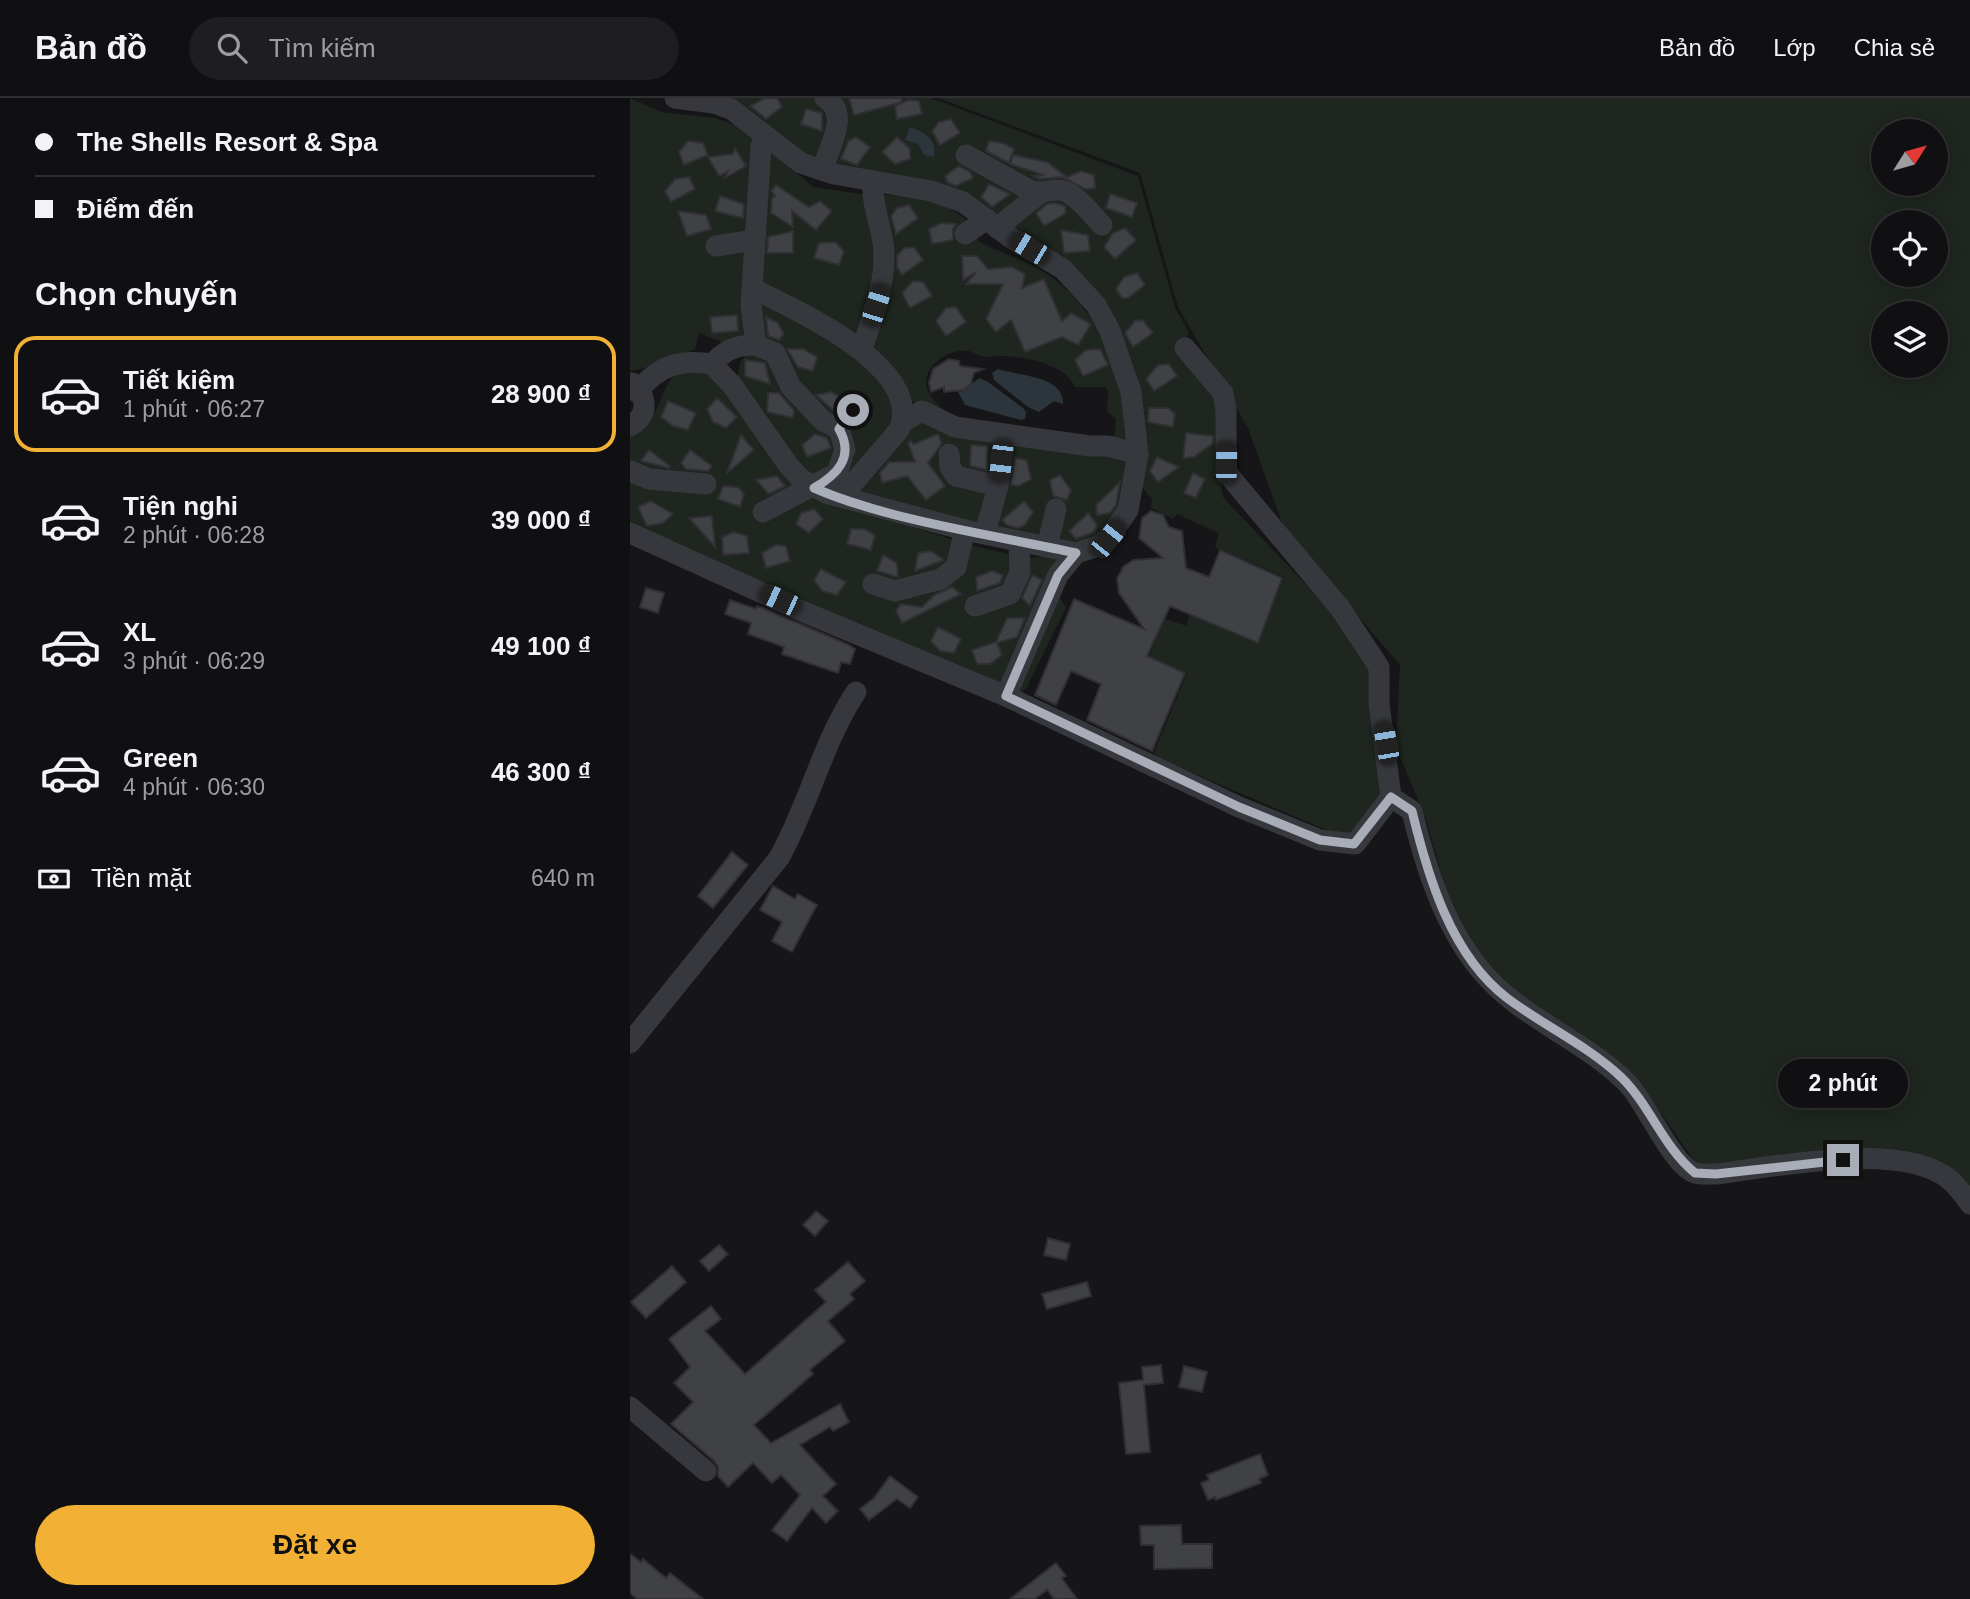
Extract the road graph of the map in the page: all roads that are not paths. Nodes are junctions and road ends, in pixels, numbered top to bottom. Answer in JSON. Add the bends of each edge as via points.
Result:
{"nodes":[{"id":1,"x":675,"y":98,"type":"edge"},
{"id":2,"x":825,"y":98,"type":"edge"},
{"id":3,"x":731,"y":104,"type":"edge"},
{"id":4,"x":766,"y":136,"type":"junction"},
{"id":5,"x":966,"y":155,"type":"dead end"},
{"id":6,"x":822,"y":170,"type":"junction"},
{"id":7,"x":873,"y":181,"type":"junction"},
{"id":8,"x":1040,"y":193,"type":"junction"},
{"id":9,"x":992,"y":224,"type":"junction"},
{"id":10,"x":1102,"y":225,"type":"dead end"},
{"id":11,"x":965,"y":234,"type":"dead end"},
{"id":12,"x":755,"y":240,"type":"junction"},
{"id":13,"x":716,"y":246,"type":"dead end"},
{"id":14,"x":754,"y":289,"type":"junction"},
{"id":15,"x":756,"y":345,"type":"junction"},
{"id":16,"x":1185,"y":348,"type":"dead end"},
{"id":17,"x":862,"y":349,"type":"junction"},
{"id":18,"x":712,"y":364,"type":"junction"},
{"id":19,"x":634,"y":387,"type":"edge"},
{"id":20,"x":853,"y":410,"type":"dead end"},
{"id":21,"x":902,"y":422,"type":"junction"},
{"id":22,"x":630,"y":426,"type":"edge"},
{"id":23,"x":839,"y":429,"type":"junction"},
{"id":24,"x":1004,"y":436,"type":"dead end"},
{"id":25,"x":949,"y":454,"type":"dead end"},
{"id":26,"x":1138,"y":454,"type":"junction"},
{"id":27,"x":630,"y":471,"type":"edge"},
{"id":28,"x":706,"y":484,"type":"dead end"},
{"id":29,"x":998,"y":486,"type":"junction"},
{"id":30,"x":814,"y":488,"type":"junction"},
{"id":31,"x":842,"y":496,"type":"junction"},
{"id":32,"x":1056,"y":509,"type":"dead end"},
{"id":33,"x":763,"y":512,"type":"dead end"},
{"id":34,"x":975,"y":532,"type":"junction"},
{"id":35,"x":630,"y":533,"type":"edge"},
{"id":36,"x":1019,"y":543,"type":"junction"},
{"id":37,"x":1047,"y":547,"type":"junction"},
{"id":38,"x":1076,"y":553,"type":"junction"},
{"id":39,"x":873,"y":584,"type":"dead end"},
{"id":40,"x":975,"y":606,"type":"dead end"},
{"id":41,"x":856,"y":692,"type":"dead end"},
{"id":42,"x":1006,"y":696,"type":"junction"},
{"id":43,"x":1391,"y":797,"type":"junction"},
{"id":44,"x":630,"y":1043,"type":"edge"},
{"id":45,"x":1970,"y":1204,"type":"edge"},
{"id":46,"x":630,"y":1407,"type":"edge"},
{"id":47,"x":706,"y":1471,"type":"dead end"}],
"edges":[{"from":1,"to":3,"type":"street"},
{"from":2,"to":6,"type":"street","via":[[834,103],[839,117]]},
{"from":3,"to":4,"type":"street"},
{"from":4,"to":6,"type":"street","via":[[802,163]]},
{"from":4,"to":12,"type":"street","via":[[761,146]]},
{"from":5,"to":8,"type":"street"},
{"from":6,"to":7,"type":"street"},
{"from":7,"to":9,"type":"street","via":[[964,202]]},
{"from":7,"to":17,"type":"street","via":[[884,249],[883,283]]},
{"from":8,"to":9,"type":"street"},
{"from":8,"to":10,"type":"street","via":[[1061,190],[1071,195]]},
{"from":9,"to":11,"type":"street"},
{"from":9,"to":26,"type":"street","via":[[1063,269],[1096,305],[1122,360],[1131,392]]},
{"from":12,"to":13,"type":"street"},
{"from":12,"to":14,"type":"street"},
{"from":14,"to":15,"type":"street","via":[[751,305]]},
{"from":14,"to":17,"type":"street"},
{"from":15,"to":18,"type":"street","via":[[735,346]]},
{"from":15,"to":23,"type":"street","via":[[775,353],[791,387],[817,416]]},
{"from":16,"to":43,"type":"street","via":[[1223,393],[1226,472],[1340,608],[1379,667]]},
{"from":17,"to":21,"type":"street","via":[[890,379],[899,397]]},
{"from":18,"to":19,"type":"street","via":[[674,362]]},
{"from":18,"to":30,"type":"street","via":[[727,378],[789,466]]},
{"from":19,"to":22,"type":"street","via":[[645,398],[646,407],[639,421]]},
{"from":20,"to":23,"type":"street"},
{"from":21,"to":26,"type":"street","via":[[922,411],[955,427],[1108,446]]},
{"from":21,"to":31,"type":"street"},
{"from":23,"to":30,"type":"street","via":[[845,449],[843,463],[837,474]]},
{"from":24,"to":29,"type":"street"},
{"from":25,"to":29,"type":"street","via":[[956,476]]},
{"from":26,"to":38,"type":"street","via":[[1128,510],[1108,539]]},
{"from":27,"to":28,"type":"street","via":[[649,479]]},
{"from":29,"to":34,"type":"street"},
{"from":30,"to":31,"type":"street"},
{"from":30,"to":33,"type":"street","via":[[786,497]]},
{"from":31,"to":34,"type":"street"},
{"from":32,"to":37,"type":"street"},
{"from":34,"to":36,"type":"street"},
{"from":34,"to":39,"type":"street","via":[[956,567],[941,579],[895,591]]},
{"from":35,"to":42,"type":"street"},
{"from":36,"to":37,"type":"street"},
{"from":36,"to":40,"type":"street","via":[[1020,572],[1010,594]]},
{"from":37,"to":38,"type":"street"},
{"from":38,"to":42,"type":"street","via":[[1058,575]]},
{"from":41,"to":44,"type":"street","via":[[839,717],[779,858]]},
{"from":42,"to":43,"type":"street","via":[[1239,807],[1320,840],[1354,844]]},
{"from":43,"to":45,"type":"street","via":[[1412,811],[1423,854],[1452,928],[1478,968],[1505,996],[1609,1066],[1631,1087],[1676,1155],[1695,1173],[1868,1157],[1894,1159],[1938,1172]]},
{"from":46,"to":47,"type":"street"}]}
